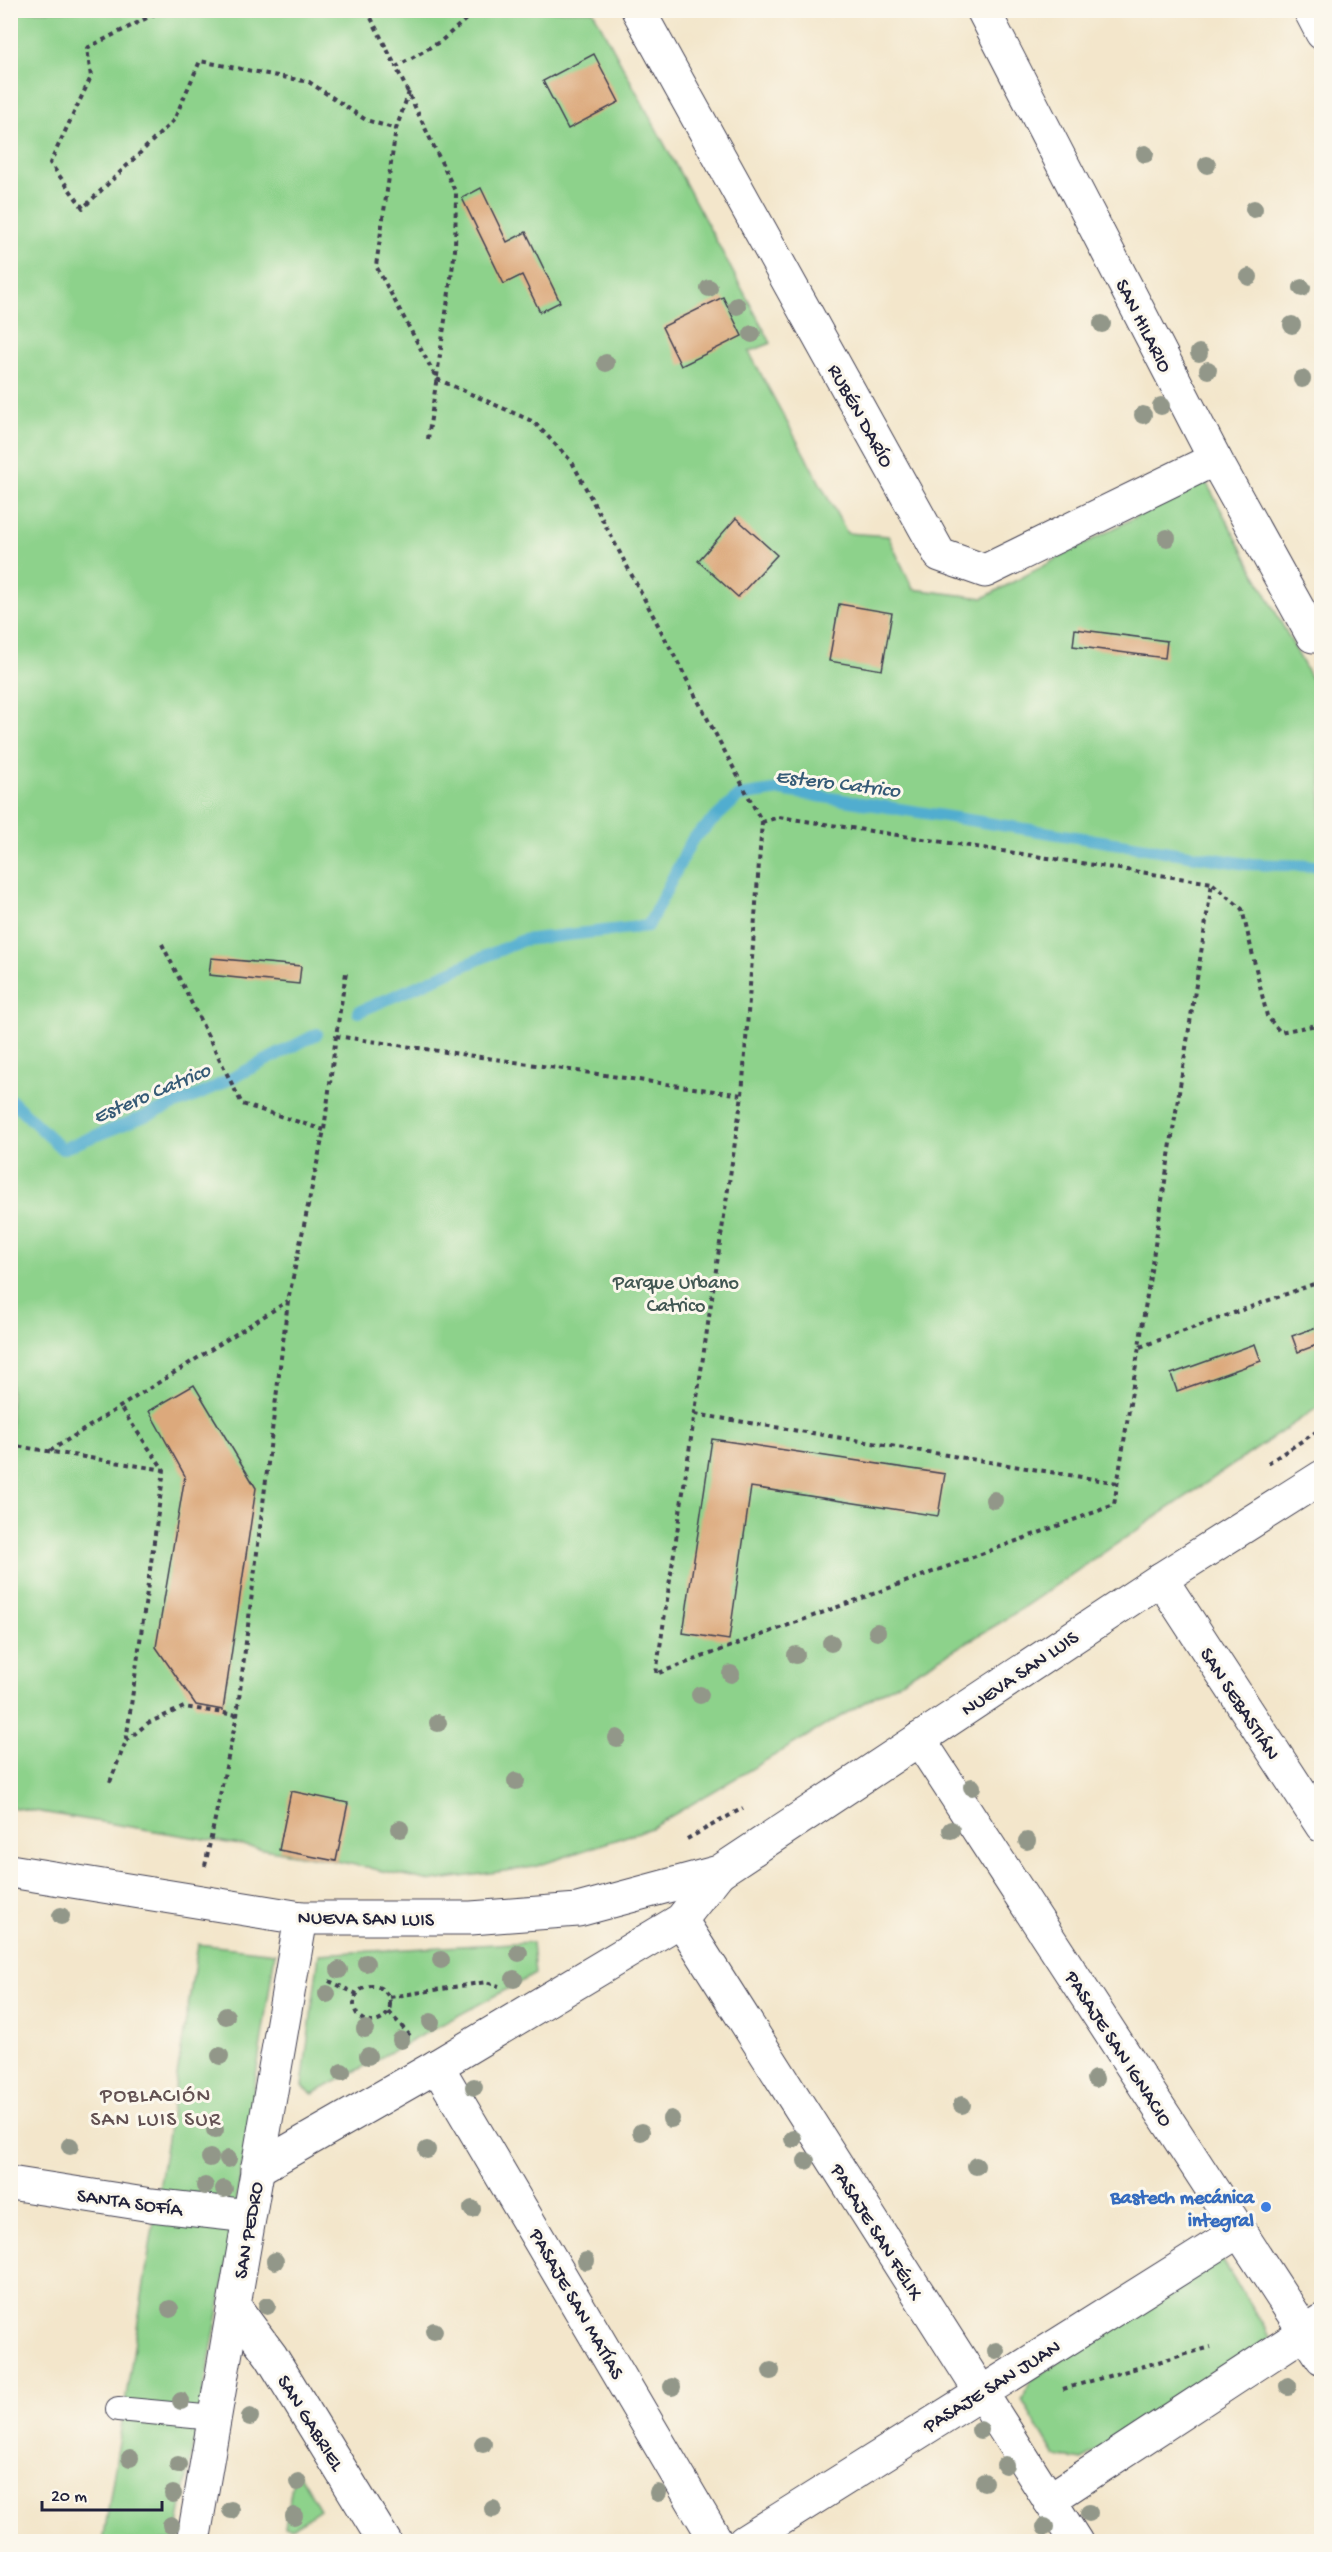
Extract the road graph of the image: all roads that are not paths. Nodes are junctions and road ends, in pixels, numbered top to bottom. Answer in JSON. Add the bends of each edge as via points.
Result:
{"nodes":[{"id":1,"x":638,"y":10,"type":"edge"},
{"id":2,"x":983,"y":10,"type":"edge"},
{"id":3,"x":1310,"y":10,"type":"edge"},
{"id":4,"x":1322,"y":33,"type":"edge"},
{"id":5,"x":1215,"y":459,"type":"junction"},
{"id":6,"x":1317,"y":634,"type":"edge"},
{"id":7,"x":1322,"y":1477,"type":"edge"},
{"id":8,"x":1161,"y":1579,"type":"junction"},
{"id":9,"x":918,"y":1739,"type":"junction"},
{"id":10,"x":1322,"y":1826,"type":"edge"},
{"id":11,"x":10,"y":1871,"type":"edge"},
{"id":12,"x":719,"y":1872,"type":"junction"},
{"id":13,"x":301,"y":1918,"type":"junction"},
{"id":14,"x":681,"y":1920,"type":"junction"},
{"id":15,"x":437,"y":2066,"type":"junction"},
{"id":16,"x":257,"y":2169,"type":"junction"},
{"id":17,"x":10,"y":2183,"type":"edge"},
{"id":18,"x":249,"y":2216,"type":"junction"},
{"id":19,"x":1239,"y":2231,"type":"junction"},
{"id":20,"x":234,"y":2306,"type":"junction"},
{"id":21,"x":1316,"y":2337,"type":"edge"},
{"id":22,"x":980,"y":2392,"type":"junction"},
{"id":23,"x":118,"y":2409,"type":"dead end"},
{"id":24,"x":214,"y":2418,"type":"junction"},
{"id":25,"x":1049,"y":2500,"type":"junction"},
{"id":26,"x":193,"y":2541,"type":"edge"},
{"id":27,"x":386,"y":2541,"type":"edge"},
{"id":28,"x":717,"y":2541,"type":"edge"},
{"id":29,"x":744,"y":2541,"type":"edge"},
{"id":30,"x":1076,"y":2541,"type":"edge"}],
"edges":[{"from":1,"to":5,"type":"street","name":"RUBÉN DARÍO","via":[[940,555],[985,571]]},
{"from":2,"to":5,"type":"street","name":"SAN HILARIO"},
{"from":3,"to":4,"type":"street"},
{"from":5,"to":6,"type":"street","name":"SAN HILARIO"},
{"from":7,"to":8,"type":"street","name":"NUEVA SAN LUIS"},
{"from":8,"to":9,"type":"street","name":"NUEVA SAN LUIS"},
{"from":8,"to":10,"type":"street","name":"SAN SEBASTIÁN"},
{"from":9,"to":12,"type":"street","name":"NUEVA SAN LUIS"},
{"from":9,"to":19,"type":"street","name":"PASAJE SAN IGNACIO"},
{"from":11,"to":13,"type":"street","name":"NUEVA SAN LUIS"},
{"from":12,"to":13,"type":"street","name":"NUEVA SAN LUIS","via":[[578,1910],[471,1918]]},
{"from":12,"to":14,"type":"street","name":"NUEVA SAN LUIS"},
{"from":13,"to":16,"type":"street","name":"SAN PEDRO"},
{"from":14,"to":15,"type":"street","name":"NUEVA SAN LUIS"},
{"from":14,"to":22,"type":"street","name":"PASAJE SAN FÉLIX"},
{"from":15,"to":16,"type":"street","name":"NUEVA SAN LUIS"},
{"from":15,"to":28,"type":"street","name":"PASAJE SAN MATÍAS"},
{"from":16,"to":18,"type":"street","name":"SAN PEDRO"},
{"from":17,"to":18,"type":"street","name":"SANTA SOFÍA"},
{"from":18,"to":20,"type":"street","name":"SAN PEDRO"},
{"from":19,"to":21,"type":"street","name":"PASAJE SAN IGNACIO"},
{"from":19,"to":22,"type":"street","name":"PASAJE SAN JUAN"},
{"from":20,"to":24,"type":"street","name":"SAN PEDRO"},
{"from":20,"to":27,"type":"street","name":"SAN GABRIEL","via":[[271,2356]]},
{"from":21,"to":25,"type":"street"},
{"from":22,"to":25,"type":"street","name":"PASAJE SAN FÉLIX"},
{"from":22,"to":29,"type":"street","name":"PASAJE SAN JUAN"},
{"from":23,"to":24,"type":"lane"},
{"from":24,"to":26,"type":"street","name":"SAN PEDRO"},
{"from":25,"to":30,"type":"street","name":"PASAJE SAN FÉLIX"}]}
